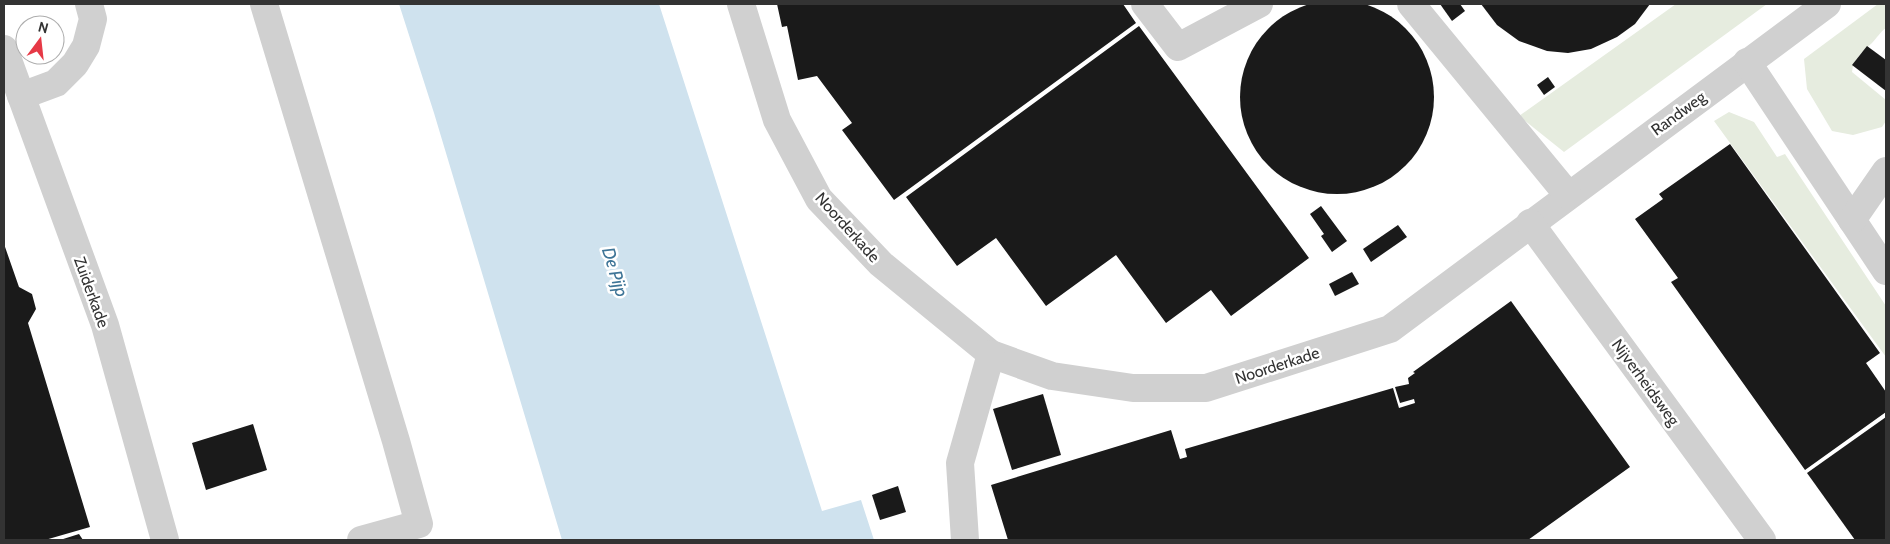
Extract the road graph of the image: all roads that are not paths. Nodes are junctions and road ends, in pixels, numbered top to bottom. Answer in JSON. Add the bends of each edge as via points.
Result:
{"nodes":[{"id":1,"x":89,"y":4,"type":"edge"},
{"id":2,"x":264,"y":4,"type":"edge"},
{"id":3,"x":741,"y":4,"type":"edge"},
{"id":4,"x":1145,"y":4,"type":"edge"},
{"id":5,"x":1259,"y":4,"type":"edge"},
{"id":6,"x":1411,"y":4,"type":"edge"},
{"id":7,"x":1826,"y":4,"type":"edge"},
{"id":8,"x":4,"y":49,"type":"edge"},
{"id":9,"x":1747,"y":62,"type":"junction"},
{"id":10,"x":21,"y":96,"type":"junction"},
{"id":11,"x":1886,"y":171,"type":"edge"},
{"id":12,"x":1568,"y":195,"type":"junction"},
{"id":13,"x":1852,"y":220,"type":"junction"},
{"id":14,"x":1530,"y":223,"type":"junction"},
{"id":15,"x":1886,"y":272,"type":"edge"},
{"id":16,"x":991,"y":354,"type":"junction"},
{"id":17,"x":165,"y":540,"type":"edge"},
{"id":18,"x":361,"y":540,"type":"edge"},
{"id":19,"x":965,"y":540,"type":"edge"},
{"id":20,"x":1762,"y":540,"type":"edge"}],
"edges":[{"from":1,"to":10,"type":"street","via":[[93,19],[86,46],[75,64],[56,83]]},
{"from":2,"to":18,"type":"street","via":[[419,524]]},
{"from":3,"to":16,"type":"street","name":"Noorderkade","via":[[777,120],[818,199],[881,264]]},
{"from":4,"to":5,"type":"street","via":[[1178,47]]},
{"from":6,"to":12,"type":"street"},
{"from":7,"to":9,"type":"street","name":"Randweg"},
{"from":8,"to":10,"type":"street","name":"Zuiderkade"},
{"from":9,"to":12,"type":"street","name":"Randweg"},
{"from":9,"to":13,"type":"street"},
{"from":10,"to":17,"type":"street","name":"Zuiderkade","via":[[105,325]]},
{"from":11,"to":13,"type":"street"},
{"from":12,"to":14,"type":"street","name":"Randweg"},
{"from":13,"to":15,"type":"street"},
{"from":14,"to":16,"type":"street","name":"Noorderkade","via":[[1390,329],[1206,388],[1133,388],[1052,376]]},
{"from":14,"to":20,"type":"street","name":"Nijverheidsweg"},
{"from":16,"to":19,"type":"street","via":[[960,463]]}]}
